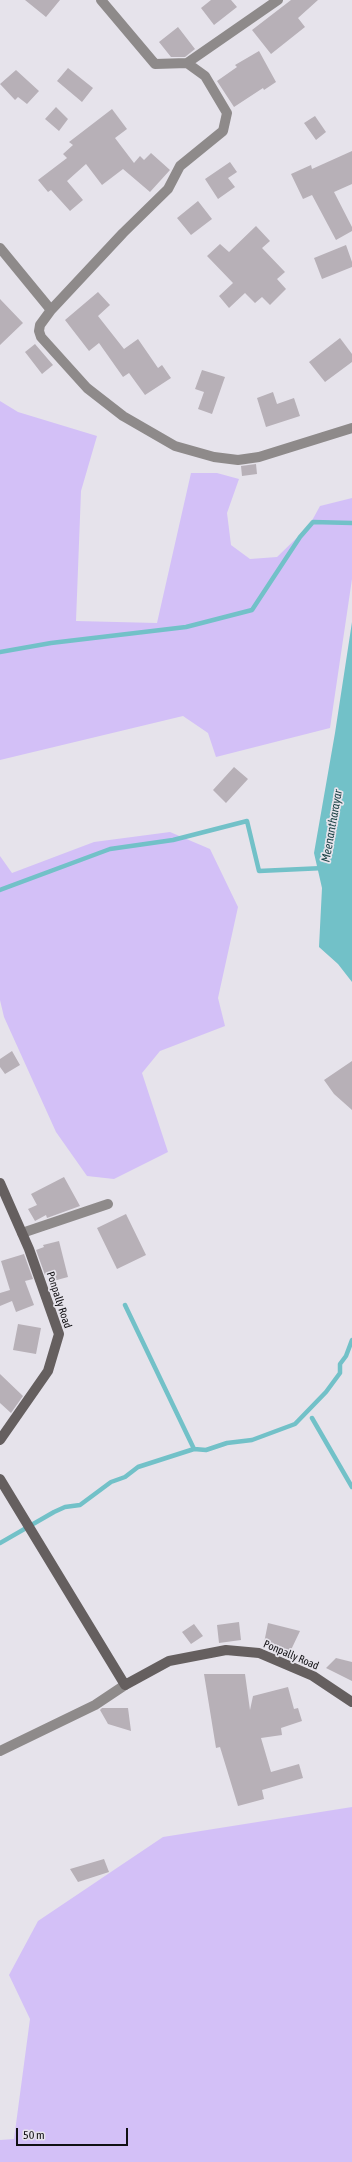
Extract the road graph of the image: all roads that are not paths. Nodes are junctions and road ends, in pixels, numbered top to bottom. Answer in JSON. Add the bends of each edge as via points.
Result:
{"nodes":[{"id":1,"x":101,"y":0,"type":"edge"},
{"id":2,"x":278,"y":0,"type":"edge"},
{"id":3,"x":187,"y":63,"type":"junction"},
{"id":4,"x":0,"y":248,"type":"edge"},
{"id":5,"x":51,"y":310,"type":"junction"},
{"id":6,"x":352,"y":428,"type":"edge"},
{"id":7,"x":0,"y":1183,"type":"edge"},
{"id":8,"x":108,"y":1204,"type":"dead end"},
{"id":9,"x":22,"y":1233,"type":"junction"},
{"id":10,"x":0,"y":1440,"type":"edge"},
{"id":11,"x":0,"y":1479,"type":"edge"},
{"id":12,"x":125,"y":1685,"type":"junction"},
{"id":13,"x":352,"y":1702,"type":"edge"},
{"id":14,"x":0,"y":1751,"type":"edge"}],
"edges":[{"from":1,"to":3,"type":"street","via":[[155,64]]},
{"from":2,"to":3,"type":"street"},
{"from":3,"to":5,"type":"street","via":[[206,76],[227,113],[222,131],[180,166],[168,189]]},
{"from":4,"to":5,"type":"street"},
{"from":5,"to":6,"type":"street","via":[[40,325],[39,331],[87,388],[123,416],[175,446],[214,457],[238,460],[259,457]]},
{"from":7,"to":9,"type":"main road","name":"Ponpally Road"},
{"from":8,"to":9,"type":"street"},
{"from":9,"to":10,"type":"main road","name":"Ponpally Road","via":[[59,1334],[48,1371]]},
{"from":11,"to":12,"type":"main road"},
{"from":12,"to":13,"type":"main road","name":"Ponpally Road","via":[[169,1661],[226,1650],[259,1653],[313,1676]]},
{"from":12,"to":14,"type":"street","via":[[95,1704]]}]}
